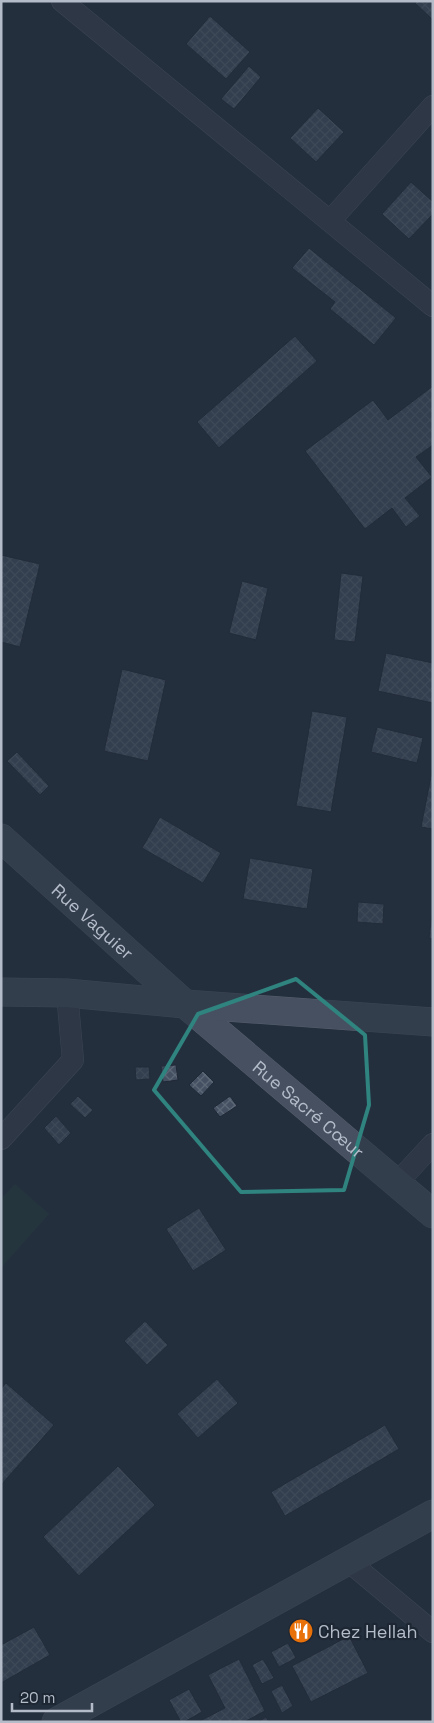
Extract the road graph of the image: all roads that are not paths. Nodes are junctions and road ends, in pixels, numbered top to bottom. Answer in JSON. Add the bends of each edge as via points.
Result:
{"nodes":[{"id":1,"x":62,"y":1,"type":"edge"},
{"id":2,"x":433,"y":106,"type":"edge"},
{"id":3,"x":330,"y":222,"type":"junction"},
{"id":4,"x":433,"y":306,"type":"edge"},
{"id":5,"x":1,"y":838,"type":"edge"},
{"id":6,"x":1,"y":992,"type":"edge"},
{"id":7,"x":67,"y":993,"type":"junction"},
{"id":8,"x":185,"y":1004,"type":"junction"},
{"id":9,"x":433,"y":1022,"type":"edge"},
{"id":10,"x":1,"y":1139,"type":"edge"},
{"id":11,"x":433,"y":1144,"type":"edge"},
{"id":12,"x":396,"y":1184,"type":"junction"},
{"id":13,"x":433,"y":1214,"type":"edge"},
{"id":14,"x":433,"y":1514,"type":"edge"},
{"id":15,"x":348,"y":1560,"type":"junction"},
{"id":16,"x":433,"y":1632,"type":"edge"},
{"id":17,"x":56,"y":1722,"type":"edge"}],
"edges":[{"from":1,"to":3,"type":"street"},
{"from":2,"to":3,"type":"street"},
{"from":3,"to":4,"type":"street"},
{"from":5,"to":8,"type":"street","name":"Rue Vaguier"},
{"from":6,"to":7,"type":"street"},
{"from":7,"to":8,"type":"street"},
{"from":7,"to":10,"type":"street","via":[[73,1060]]},
{"from":8,"to":9,"type":"street"},
{"from":8,"to":12,"type":"street","name":"Rue Sacré Cœur"},
{"from":11,"to":12,"type":"street"},
{"from":12,"to":13,"type":"street","name":"Rue Sacré Cœur"},
{"from":14,"to":15,"type":"street"},
{"from":15,"to":16,"type":"street"},
{"from":15,"to":17,"type":"street"}]}
